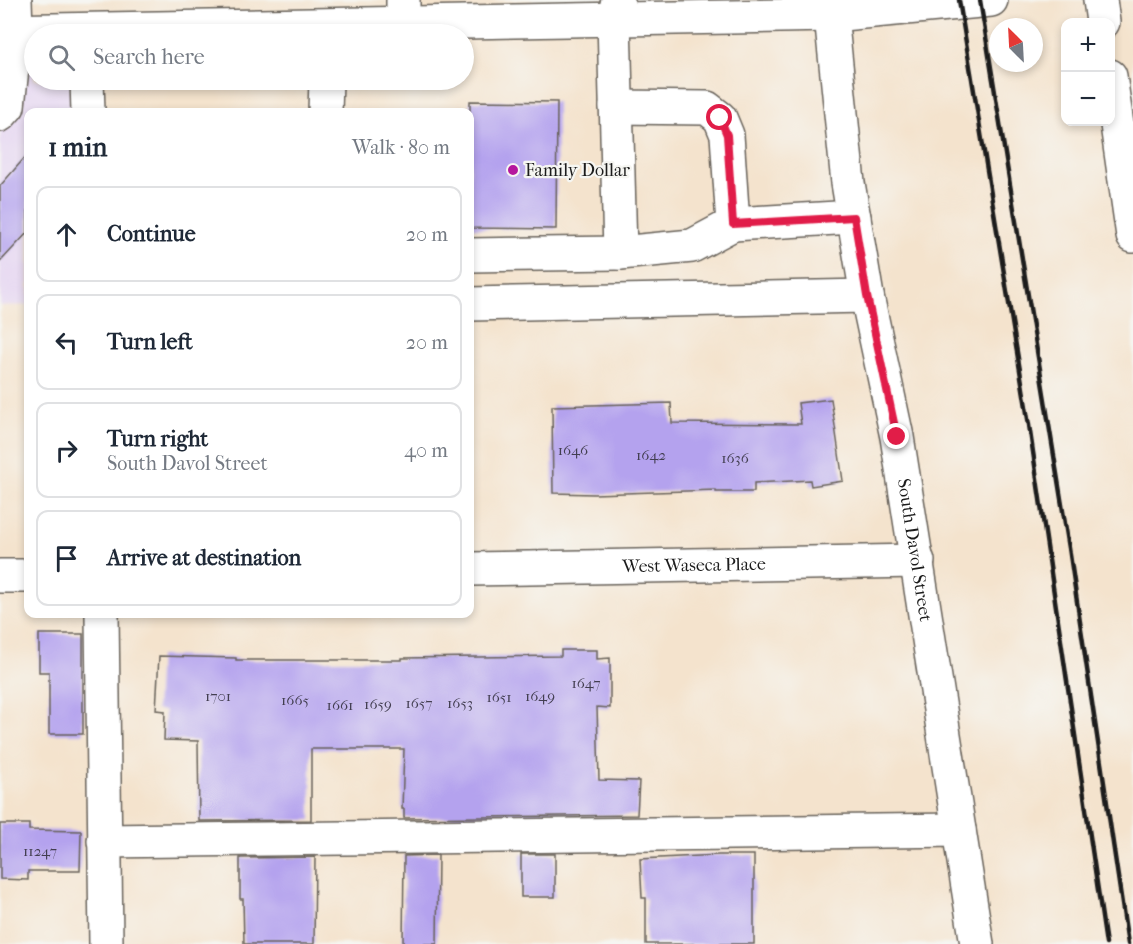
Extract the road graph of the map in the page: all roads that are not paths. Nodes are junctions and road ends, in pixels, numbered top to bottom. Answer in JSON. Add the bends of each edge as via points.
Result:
{"nodes":[{"id":1,"x":992,"y":0,"type":"edge"},
{"id":2,"x":1100,"y":0,"type":"edge"},
{"id":3,"x":616,"y":9,"type":"edge"},
{"id":4,"x":403,"y":11,"type":"edge"},
{"id":5,"x":831,"y":15,"type":"junction"},
{"id":6,"x":1102,"y":18,"type":"edge"},
{"id":7,"x":10,"y":20,"type":"edge"},
{"id":8,"x":35,"y":24,"type":"edge"},
{"id":9,"x":347,"y":24,"type":"edge"},
{"id":10,"x":87,"y":90,"type":"edge"},
{"id":11,"x":326,"y":90,"type":"edge"},
{"id":12,"x":1115,"y":106,"type":"edge"},
{"id":13,"x":616,"y":107,"type":"junction"},
{"id":14,"x":88,"y":108,"type":"edge"},
{"id":15,"x":325,"y":108,"type":"edge"},
{"id":16,"x":0,"y":115,"type":"edge"},
{"id":17,"x":1129,"y":189,"type":"edge"},
{"id":18,"x":854,"y":217,"type":"junction"},
{"id":19,"x":733,"y":224,"type":"junction"},
{"id":20,"x":1133,"y":236,"type":"edge"},
{"id":21,"x":620,"y":254,"type":"junction"},
{"id":22,"x":474,"y":255,"type":"edge"},
{"id":23,"x":867,"y":296,"type":"junction"},
{"id":24,"x":474,"y":304,"type":"edge"},
{"id":25,"x":918,"y":561,"type":"junction"},
{"id":26,"x":474,"y":569,"type":"edge"},
{"id":27,"x":0,"y":576,"type":"edge"},
{"id":28,"x":24,"y":576,"type":"edge"},
{"id":29,"x":102,"y":618,"type":"edge"},
{"id":30,"x":959,"y":830,"type":"junction"},
{"id":31,"x":104,"y":841,"type":"junction"},
{"id":32,"x":106,"y":944,"type":"edge"},
{"id":33,"x":977,"y":944,"type":"edge"}],
"edges":[{"from":1,"to":5,"type":"street"},
{"from":2,"to":6,"type":"street"},
{"from":3,"to":4,"type":"street"},
{"from":3,"to":5,"type":"street"},
{"from":3,"to":13,"type":"street"},
{"from":4,"to":9,"type":"street"},
{"from":5,"to":18,"type":"street","name":"South Davol Street"},
{"from":7,"to":8,"type":"street"},
{"from":7,"to":16,"type":"street","via":[[8,106]]},
{"from":10,"to":14,"type":"street"},
{"from":11,"to":15,"type":"street"},
{"from":12,"to":17,"type":"street"},
{"from":13,"to":19,"type":"street","via":[[707,108],[720,118],[727,135]]},
{"from":13,"to":21,"type":"street"},
{"from":17,"to":20,"type":"street"},
{"from":18,"to":19,"type":"street"},
{"from":18,"to":23,"type":"street","name":"South Davol Street"},
{"from":19,"to":21,"type":"street","via":[[692,246]]},
{"from":21,"to":22,"type":"street"},
{"from":23,"to":24,"type":"street"},
{"from":23,"to":25,"type":"street","name":"South Davol Street"},
{"from":25,"to":26,"type":"street","name":"West Waseca Place"},
{"from":25,"to":30,"type":"street","name":"South Davol Street"},
{"from":27,"to":28,"type":"street"},
{"from":29,"to":31,"type":"street"},
{"from":30,"to":31,"type":"street"},
{"from":30,"to":33,"type":"street","name":"South Davol Street"},
{"from":31,"to":32,"type":"street"}]}
